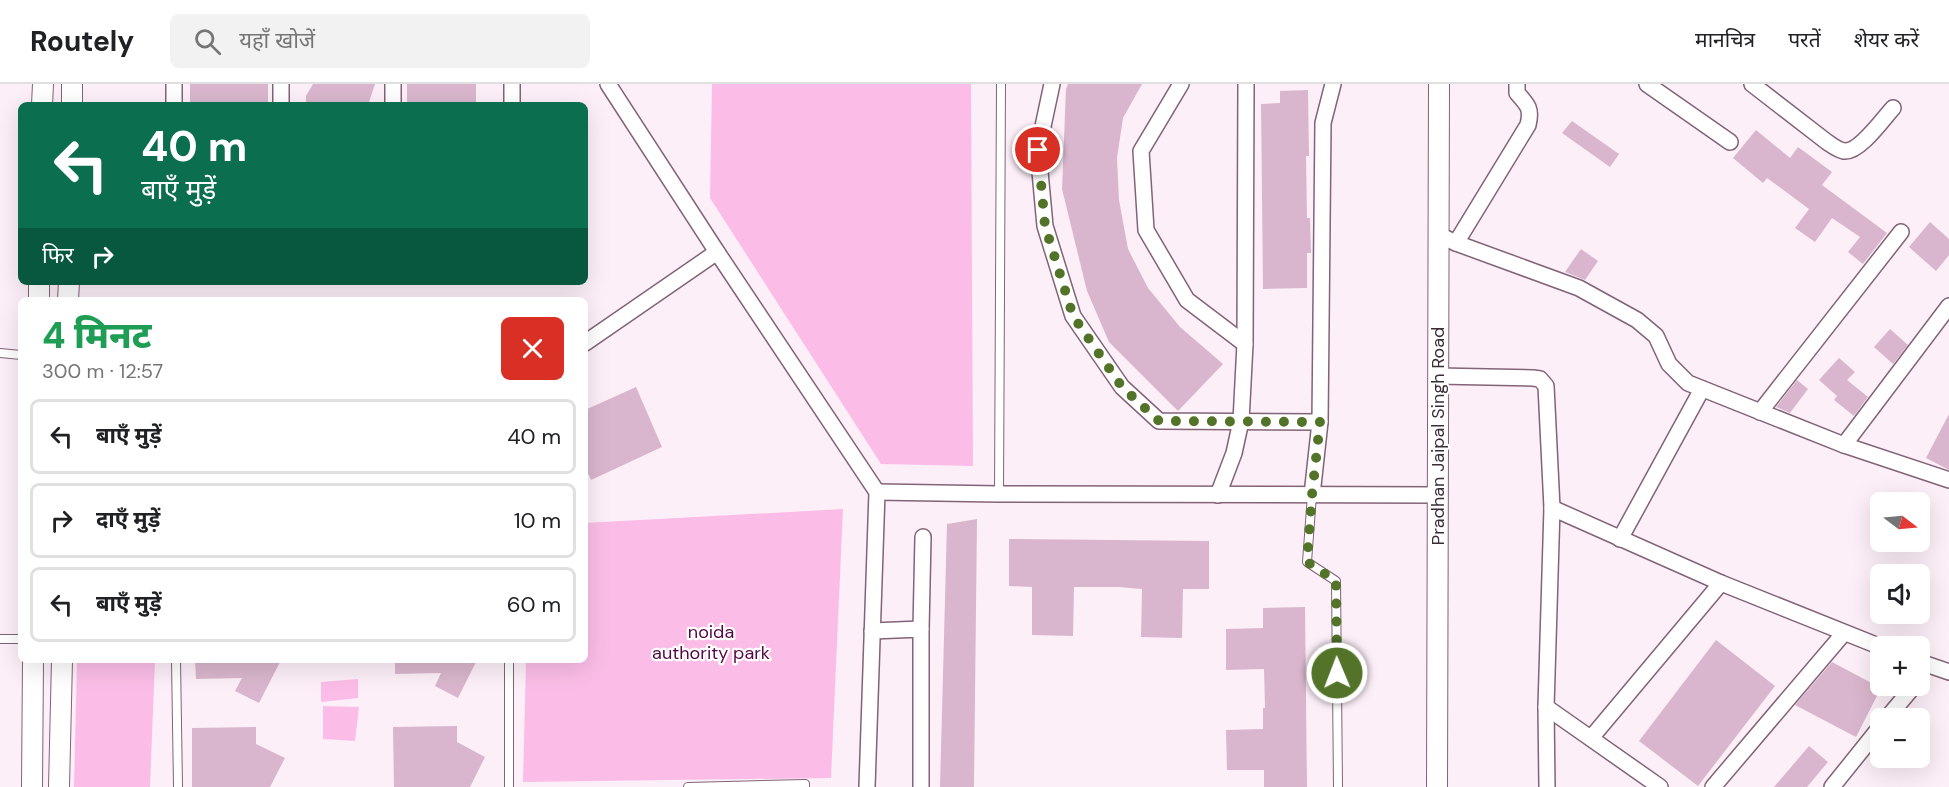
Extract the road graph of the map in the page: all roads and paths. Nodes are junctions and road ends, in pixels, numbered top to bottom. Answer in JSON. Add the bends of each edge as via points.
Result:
{"nodes":[{"id":1,"x":43,"y":84,"type":"edge"},
{"id":2,"x":72,"y":84,"type":"edge"},
{"id":3,"x":174,"y":84,"type":"edge"},
{"id":4,"x":281,"y":84,"type":"edge"},
{"id":5,"x":393,"y":84,"type":"edge"},
{"id":6,"x":512,"y":84,"type":"edge"},
{"id":7,"x":608,"y":84,"type":"edge"},
{"id":8,"x":1001,"y":84,"type":"edge"},
{"id":9,"x":1052,"y":84,"type":"edge"},
{"id":10,"x":1181,"y":84,"type":"edge"},
{"id":11,"x":1246,"y":84,"type":"edge"},
{"id":12,"x":1333,"y":84,"type":"edge"},
{"id":13,"x":1440,"y":84,"type":"edge"},
{"id":14,"x":1517,"y":84,"type":"edge"},
{"id":15,"x":1647,"y":84,"type":"edge"},
{"id":16,"x":1752,"y":84,"type":"edge"},
{"id":17,"x":42,"y":102,"type":"edge"},
{"id":18,"x":72,"y":102,"type":"edge"},
{"id":19,"x":174,"y":102,"type":"edge"},
{"id":20,"x":281,"y":102,"type":"edge"},
{"id":21,"x":393,"y":102,"type":"edge"},
{"id":22,"x":512,"y":102,"type":"edge"},
{"id":23,"x":1893,"y":108,"type":"dead end"},
{"id":24,"x":1730,"y":142,"type":"dead end"},
{"id":25,"x":1900,"y":232,"type":"dead end"},
{"id":26,"x":1448,"y":239,"type":"junction"},
{"id":27,"x":717,"y":252,"type":"junction"},
{"id":28,"x":1949,"y":306,"type":"edge"},
{"id":29,"x":588,"y":341,"type":"edge"},
{"id":30,"x":1245,"y":344,"type":"junction"},
{"id":31,"x":0,"y":353,"type":"edge"},
{"id":32,"x":18,"y":355,"type":"edge"},
{"id":33,"x":1438,"y":376,"type":"junction"},
{"id":34,"x":1702,"y":389,"type":"junction"},
{"id":35,"x":1760,"y":412,"type":"junction"},
{"id":36,"x":1241,"y":421,"type":"junction"},
{"id":37,"x":1320,"y":422,"type":"junction"},
{"id":38,"x":1844,"y":445,"type":"junction"},
{"id":39,"x":1949,"y":480,"type":"edge"},
{"id":40,"x":878,"y":492,"type":"junction"},
{"id":41,"x":999,"y":494,"type":"junction"},
{"id":42,"x":1218,"y":495,"type":"junction"},
{"id":43,"x":1312,"y":495,"type":"junction"},
{"id":44,"x":1438,"y":495,"type":"junction"},
{"id":45,"x":1552,"y":508,"type":"junction"},
{"id":46,"x":923,"y":537,"type":"dead end"},
{"id":47,"x":1620,"y":539,"type":"junction"},
{"id":48,"x":1721,"y":583,"type":"junction"},
{"id":49,"x":921,"y":629,"type":"junction"},
{"id":50,"x":872,"y":632,"type":"junction"},
{"id":51,"x":1844,"y":633,"type":"junction"},
{"id":52,"x":0,"y":639,"type":"edge"},
{"id":53,"x":18,"y":639,"type":"edge"},
{"id":54,"x":1870,"y":643,"type":"edge"},
{"id":55,"x":33,"y":663,"type":"edge"},
{"id":56,"x":62,"y":663,"type":"edge"},
{"id":57,"x":176,"y":663,"type":"edge"},
{"id":58,"x":509,"y":663,"type":"edge"},
{"id":59,"x":1930,"y":669,"type":"edge"},
{"id":60,"x":1949,"y":672,"type":"edge"},
{"id":61,"x":1906,"y":696,"type":"edge"},
{"id":62,"x":1546,"y":706,"type":"junction"},
{"id":63,"x":1895,"y":708,"type":"edge"},
{"id":64,"x":1591,"y":738,"type":"junction"},
{"id":65,"x":1870,"y":740,"type":"edge"},
{"id":66,"x":32,"y":787,"type":"edge"},
{"id":67,"x":59,"y":787,"type":"edge"},
{"id":68,"x":178,"y":787,"type":"edge"},
{"id":69,"x":509,"y":787,"type":"edge"},
{"id":70,"x":688,"y":787,"type":"edge"},
{"id":71,"x":805,"y":787,"type":"edge"},
{"id":72,"x":867,"y":787,"type":"edge"},
{"id":73,"x":921,"y":787,"type":"edge"},
{"id":74,"x":1338,"y":787,"type":"edge"},
{"id":75,"x":1437,"y":787,"type":"edge"},
{"id":76,"x":1547,"y":787,"type":"edge"},
{"id":77,"x":1660,"y":787,"type":"edge"},
{"id":78,"x":1713,"y":787,"type":"edge"},
{"id":79,"x":1832,"y":787,"type":"edge"}],
"edges":[{"from":1,"to":17,"type":"street"},
{"from":2,"to":18,"type":"street"},
{"from":3,"to":19,"type":"street"},
{"from":4,"to":20,"type":"street"},
{"from":5,"to":21,"type":"street"},
{"from":6,"to":22,"type":"street"},
{"from":7,"to":27,"type":"street"},
{"from":8,"to":41,"type":"lane"},
{"from":9,"to":36,"type":"street","via":[[1038,150],[1045,226],[1073,316],[1122,387],[1159,421]]},
{"from":10,"to":30,"type":"street","via":[[1141,151],[1146,230],[1188,300]]},
{"from":11,"to":30,"type":"street"},
{"from":12,"to":37,"type":"street","via":[[1323,123]]},
{"from":13,"to":26,"type":"street","name":"Pradhan Jaipal Singh Road"},
{"from":14,"to":26,"type":"street","via":[[1517,93],[1531,114],[1528,126]]},
{"from":15,"to":24,"type":"street"},
{"from":16,"to":23,"type":"street","via":[[1827,142],[1846,152],[1865,139]]},
{"from":25,"to":35,"type":"street"},
{"from":26,"to":33,"type":"street","name":"Pradhan Jaipal Singh Road"},
{"from":26,"to":34,"type":"street","via":[[1579,288],[1637,320],[1656,336],[1669,364],[1688,383]]},
{"from":27,"to":29,"type":"street"},
{"from":27,"to":40,"type":"street"},
{"from":28,"to":38,"type":"street"},
{"from":30,"to":36,"type":"street"},
{"from":31,"to":32,"type":"lane"},
{"from":33,"to":44,"type":"street","name":"Pradhan Jaipal Singh Road"},
{"from":33,"to":45,"type":"street","via":[[1533,378],[1543,382]]},
{"from":34,"to":35,"type":"street"},
{"from":34,"to":47,"type":"street"},
{"from":35,"to":38,"type":"street"},
{"from":36,"to":37,"type":"street"},
{"from":36,"to":42,"type":"street"},
{"from":37,"to":43,"type":"street"},
{"from":38,"to":39,"type":"street"},
{"from":40,"to":41,"type":"street"},
{"from":40,"to":50,"type":"street"},
{"from":41,"to":42,"type":"street"},
{"from":42,"to":43,"type":"street"},
{"from":43,"to":44,"type":"street"},
{"from":43,"to":74,"type":"lane","via":[[1307,562],[1336,581]]},
{"from":44,"to":75,"type":"street","name":"Pradhan Jaipal Singh Road"},
{"from":45,"to":47,"type":"street"},
{"from":45,"to":62,"type":"street"},
{"from":46,"to":49,"type":"street"},
{"from":47,"to":48,"type":"street"},
{"from":48,"to":51,"type":"street"},
{"from":48,"to":64,"type":"street"},
{"from":49,"to":50,"type":"street"},
{"from":49,"to":73,"type":"street"},
{"from":50,"to":72,"type":"street"},
{"from":51,"to":54,"type":"street"},
{"from":51,"to":78,"type":"street"},
{"from":52,"to":53,"type":"lane"},
{"from":55,"to":66,"type":"street"},
{"from":56,"to":67,"type":"street"},
{"from":57,"to":68,"type":"lane"},
{"from":58,"to":69,"type":"lane"},
{"from":59,"to":60,"type":"street"},
{"from":61,"to":63,"type":"street"},
{"from":62,"to":64,"type":"street"},
{"from":62,"to":76,"type":"street"},
{"from":64,"to":77,"type":"street"},
{"from":65,"to":79,"type":"street"},
{"from":70,"to":71,"type":"lane"}]}
